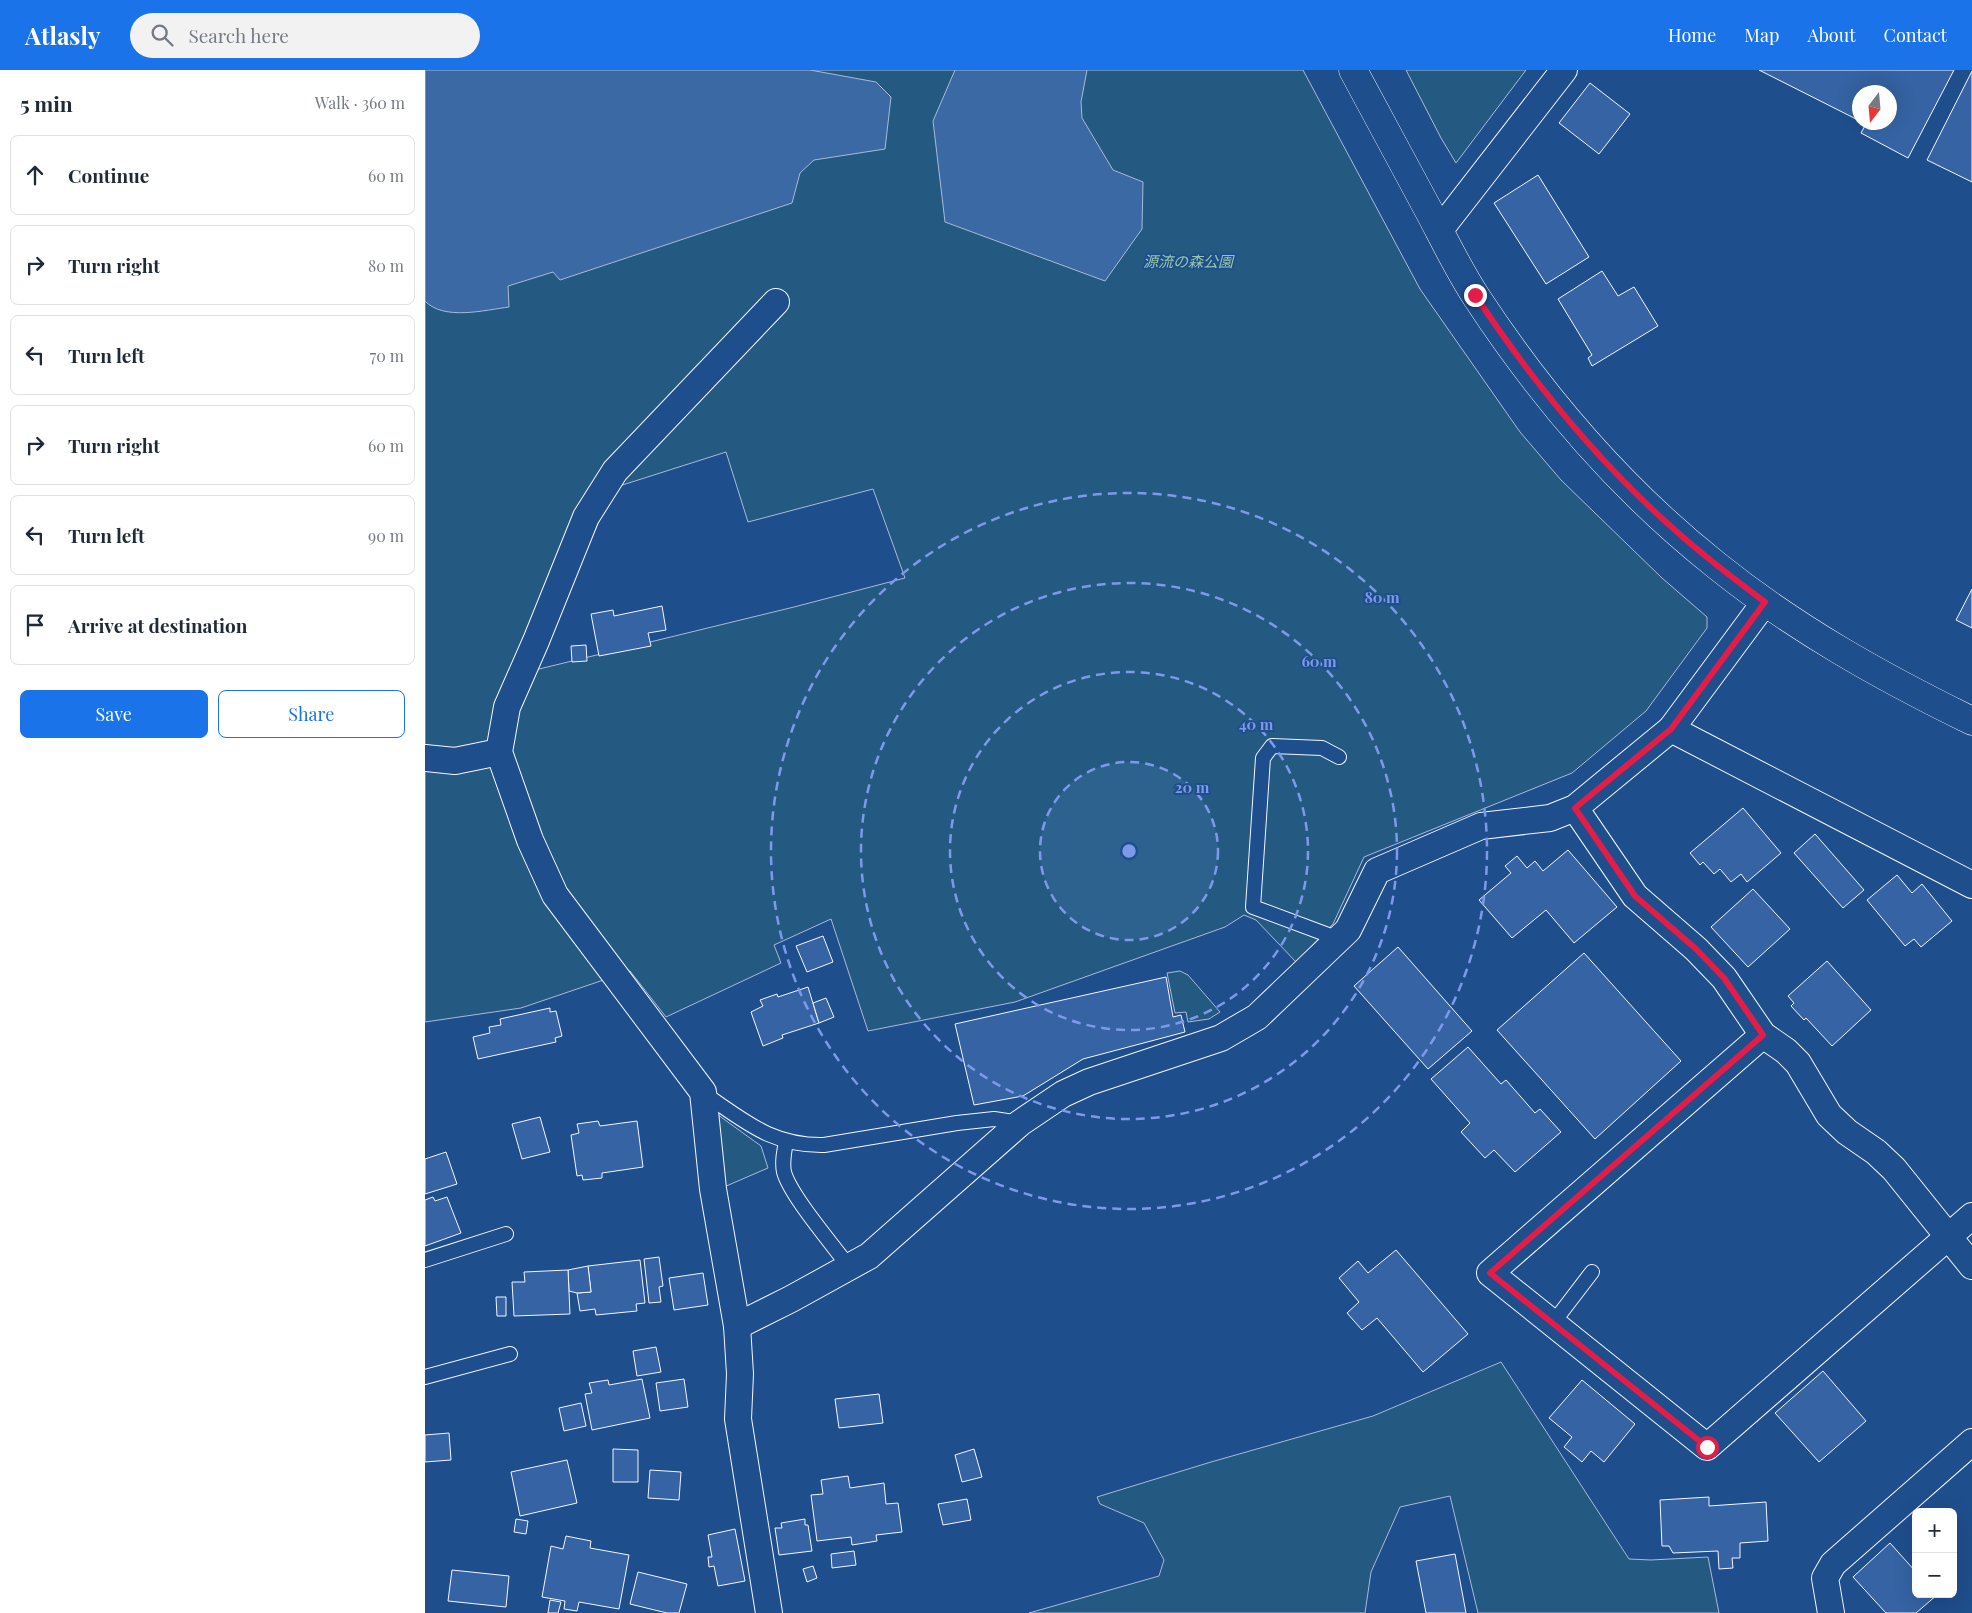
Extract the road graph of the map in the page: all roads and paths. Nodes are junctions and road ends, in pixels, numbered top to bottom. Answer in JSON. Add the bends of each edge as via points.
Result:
{"nodes":[{"id":1,"x":1353,"y":70,"type":"edge"},
{"id":2,"x":1564,"y":70,"type":"edge"},
{"id":3,"x":1439,"y":231,"type":"junction"},
{"id":4,"x":776,"y":302,"type":"dead end"},
{"id":5,"x":1765,"y":602,"type":"junction"},
{"id":6,"x":1972,"y":721,"type":"edge"},
{"id":7,"x":1671,"y":729,"type":"junction"},
{"id":8,"x":499,"y":752,"type":"junction"},
{"id":9,"x":1339,"y":757,"type":"dead end"},
{"id":10,"x":425,"y":758,"type":"edge"},
{"id":11,"x":1575,"y":808,"type":"junction"},
{"id":12,"x":1972,"y":885,"type":"edge"},
{"id":13,"x":1339,"y":939,"type":"junction"},
{"id":14,"x":1763,"y":1035,"type":"junction"},
{"id":15,"x":703,"y":1092,"type":"junction"},
{"id":16,"x":1020,"y":1124,"type":"junction"},
{"id":17,"x":786,"y":1142,"type":"junction"},
{"id":18,"x":1972,"y":1216,"type":"edge"},
{"id":19,"x":506,"y":1234,"type":"dead end"},
{"id":20,"x":1949,"y":1236,"type":"junction"},
{"id":21,"x":425,"y":1260,"type":"edge"},
{"id":22,"x":1972,"y":1266,"type":"edge"},
{"id":23,"x":849,"y":1267,"type":"junction"},
{"id":24,"x":1592,"y":1272,"type":"dead end"},
{"id":25,"x":1553,"y":1323,"type":"junction"},
{"id":26,"x":737,"y":1326,"type":"junction"},
{"id":27,"x":510,"y":1354,"type":"dead end"},
{"id":28,"x":425,"y":1377,"type":"edge"},
{"id":29,"x":1972,"y":1442,"type":"edge"},
{"id":30,"x":769,"y":1613,"type":"edge"},
{"id":31,"x":1831,"y":1613,"type":"edge"}],
"edges":[{"from":1,"to":3,"type":"street"},
{"from":2,"to":3,"type":"street"},
{"from":3,"to":5,"type":"street","via":[[1475,295],[1512,350],[1598,454],[1675,530]]},
{"from":4,"to":8,"type":"street","via":[[615,471],[586,517],[507,707]]},
{"from":5,"to":6,"type":"street","via":[[1863,665]]},
{"from":5,"to":7,"type":"street"},
{"from":7,"to":11,"type":"street"},
{"from":7,"to":12,"type":"street"},
{"from":8,"to":10,"type":"street","via":[[455,760]]},
{"from":8,"to":15,"type":"street","via":[[530,840],[555,894]]},
{"from":9,"to":13,"type":"lane","via":[[1322,748],[1272,746],[1263,758],[1253,907]]},
{"from":11,"to":13,"type":"street","via":[[1550,818],[1481,826],[1377,871],[1348,930]]},
{"from":11,"to":14,"type":"street","via":[[1635,896],[1724,978]]},
{"from":13,"to":16,"type":"street","via":[[1257,1017],[1221,1038],[1089,1082],[1063,1094]]},
{"from":14,"to":20,"type":"street","via":[[1798,1063],[1829,1115],[1894,1169]]},
{"from":14,"to":25,"type":"street","via":[[1490,1273]]},
{"from":15,"to":17,"type":"lane","via":[[755,1129]]},
{"from":15,"to":26,"type":"street","via":[[713,1189]]},
{"from":16,"to":17,"type":"lane","via":[[993,1119],[824,1145]]},
{"from":16,"to":23,"type":"street","via":[[869,1256]]},
{"from":17,"to":23,"type":"lane","via":[[784,1173],[796,1195]]},
{"from":18,"to":20,"type":"street"},
{"from":19,"to":21,"type":"lane"},
{"from":20,"to":22,"type":"street"},
{"from":20,"to":25,"type":"street","via":[[1707,1447]]},
{"from":23,"to":26,"type":"street"},
{"from":24,"to":25,"type":"lane"},
{"from":26,"to":30,"type":"street","via":[[738,1419]]},
{"from":27,"to":28,"type":"lane"},
{"from":29,"to":31,"type":"street","via":[[1833,1564],[1825,1578]]}]}
